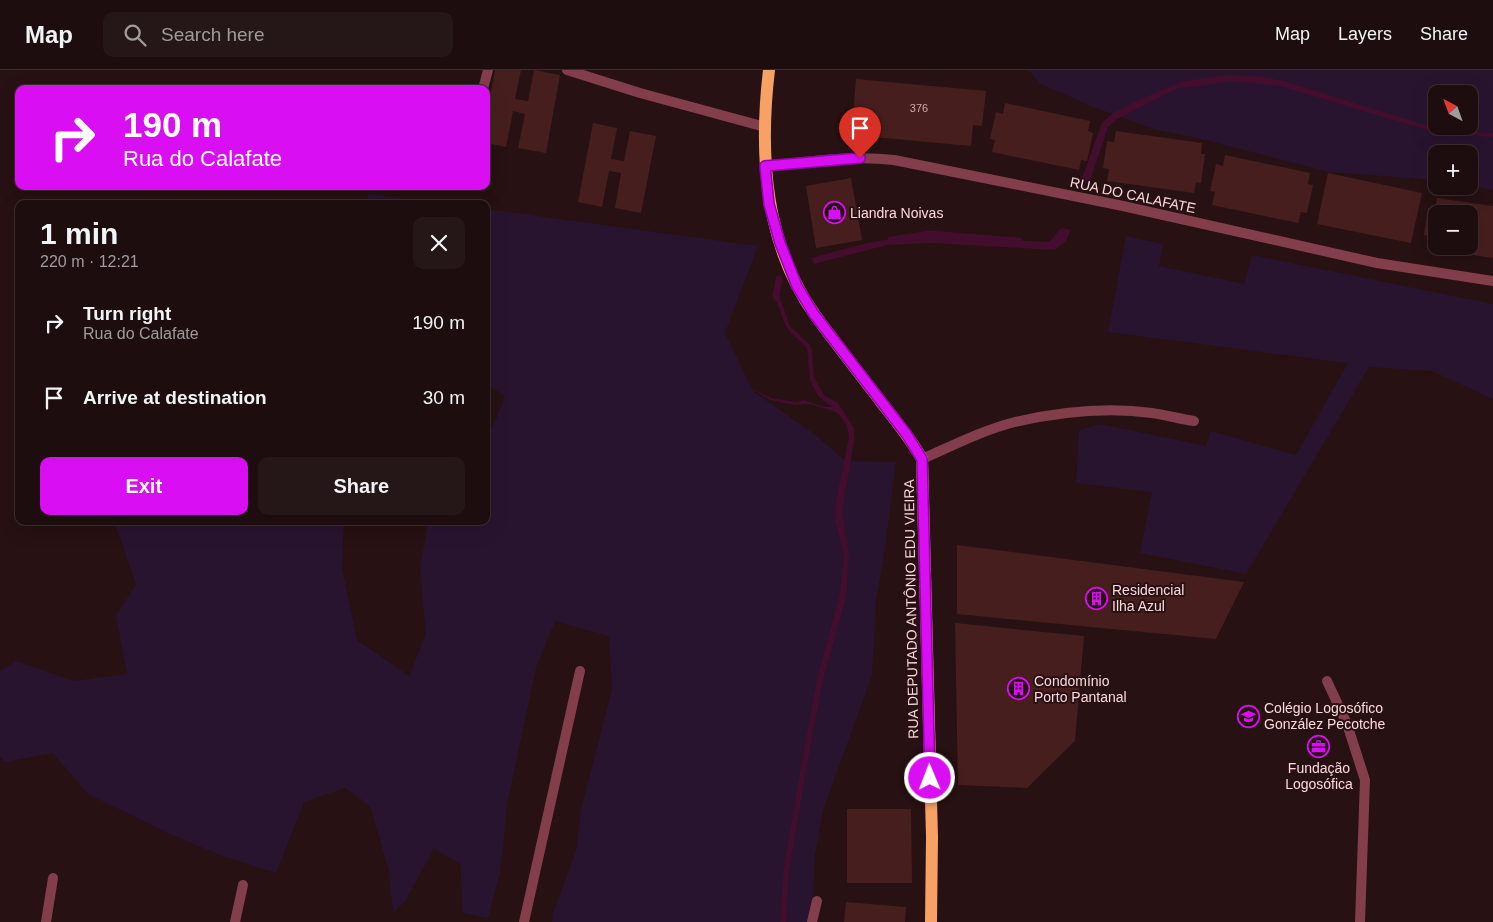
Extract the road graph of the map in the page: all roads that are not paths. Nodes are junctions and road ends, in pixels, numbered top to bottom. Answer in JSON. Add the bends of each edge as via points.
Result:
{"nodes":[{"id":1,"x":488,"y":70,"type":"edge"},
{"id":2,"x":567,"y":70,"type":"edge"},
{"id":3,"x":768,"y":70,"type":"edge"},
{"id":4,"x":484,"y":85,"type":"edge"},
{"id":5,"x":765,"y":127,"type":"junction"},
{"id":6,"x":765,"y":166,"type":"junction"},
{"id":7,"x":1493,"y":281,"type":"edge"},
{"id":8,"x":1194,"y":421,"type":"dead end"},
{"id":9,"x":922,"y":459,"type":"junction"},
{"id":10,"x":580,"y":671,"type":"dead end"},
{"id":11,"x":1327,"y":682,"type":"dead end"},
{"id":12,"x":53,"y":878,"type":"dead end"},
{"id":13,"x":243,"y":885,"type":"dead end"},
{"id":14,"x":817,"y":901,"type":"dead end"},
{"id":15,"x":46,"y":922,"type":"edge"},
{"id":16,"x":235,"y":922,"type":"edge"},
{"id":17,"x":524,"y":922,"type":"edge"},
{"id":18,"x":812,"y":922,"type":"edge"},
{"id":19,"x":931,"y":922,"type":"edge"},
{"id":20,"x":1360,"y":922,"type":"edge"}],
"edges":[{"from":1,"to":4,"type":"street"},
{"from":2,"to":5,"type":"street"},
{"from":3,"to":5,"type":"main road","name":"RUA DEPUTADO ANTÔNIO EDU VIEIRA"},
{"from":5,"to":6,"type":"main road","name":"RUA DEPUTADO ANTÔNIO EDU VIEIRA"},
{"from":6,"to":7,"type":"street","name":"RUA DO CALAFATE","via":[[848,158],[894,160],[1123,206],[1377,264]]},
{"from":6,"to":9,"type":"main road","name":"RUA DEPUTADO ANTÔNIO EDU VIEIRA","via":[[769,204],[797,286],[814,314]]},
{"from":8,"to":9,"type":"street","via":[[1122,411],[1063,414],[1015,422]]},
{"from":9,"to":19,"type":"main road","name":"RUA DEPUTADO ANTÔNIO EDU VIEIRA","via":[[932,837]]},
{"from":10,"to":17,"type":"street"},
{"from":11,"to":20,"type":"street","via":[[1348,724],[1365,780]]},
{"from":12,"to":15,"type":"street"},
{"from":13,"to":16,"type":"street"},
{"from":14,"to":18,"type":"street"}]}
